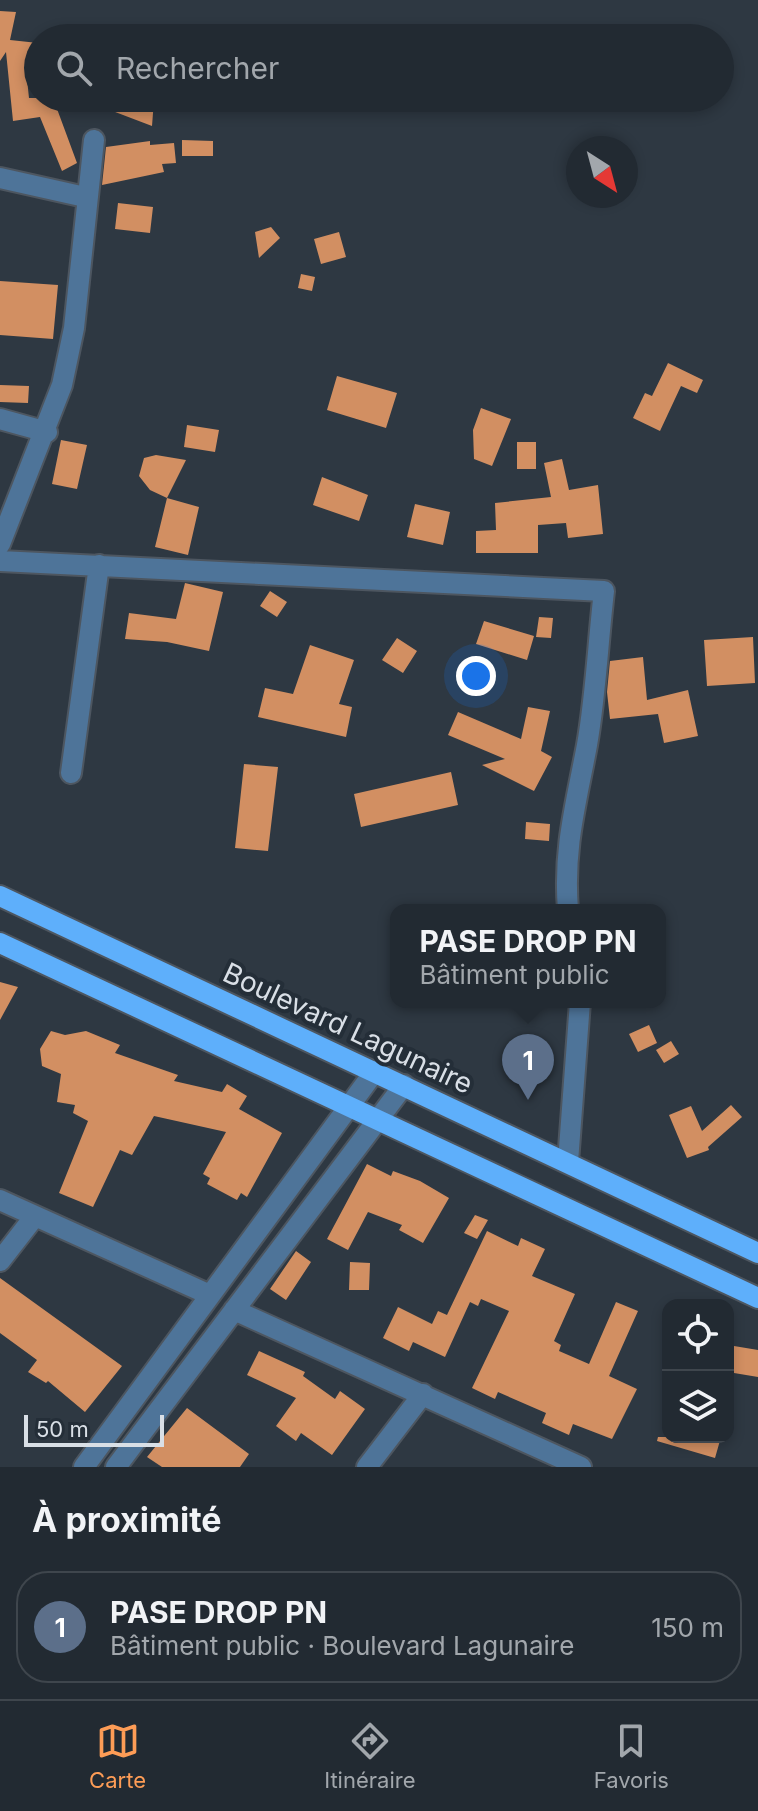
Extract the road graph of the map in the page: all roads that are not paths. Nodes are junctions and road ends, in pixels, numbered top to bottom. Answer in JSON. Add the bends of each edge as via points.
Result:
{"nodes":[{"id":1,"x":94,"y":140,"type":"dead end"},
{"id":2,"x":0,"y":178,"type":"edge"},
{"id":3,"x":85,"y":197,"type":"junction"},
{"id":4,"x":0,"y":419,"type":"edge"},
{"id":5,"x":47,"y":432,"type":"junction"},
{"id":6,"x":0,"y":544,"type":"edge"},
{"id":7,"x":0,"y":561,"type":"edge"},
{"id":8,"x":99,"y":565,"type":"junction"},
{"id":9,"x":71,"y":773,"type":"dead end"},
{"id":10,"x":0,"y":896,"type":"edge"},
{"id":11,"x":568,"y":904,"type":"edge"},
{"id":12,"x":0,"y":943,"type":"edge"},
{"id":13,"x":580,"y":1008,"type":"edge"},
{"id":14,"x":375,"y":1071,"type":"junction"},
{"id":15,"x":404,"y":1085,"type":"junction"},
{"id":16,"x":348,"y":1107,"type":"junction"},
{"id":17,"x":376,"y":1120,"type":"junction"},
{"id":18,"x":568,"y":1162,"type":"junction"},
{"id":19,"x":0,"y":1200,"type":"edge"},
{"id":20,"x":35,"y":1216,"type":"junction"},
{"id":21,"x":758,"y":1253,"type":"edge"},
{"id":22,"x":0,"y":1261,"type":"edge"},
{"id":23,"x":210,"y":1295,"type":"junction"},
{"id":24,"x":758,"y":1298,"type":"edge"},
{"id":25,"x":234,"y":1310,"type":"junction"},
{"id":26,"x":423,"y":1394,"type":"junction"},
{"id":27,"x":84,"y":1467,"type":"edge"},
{"id":28,"x":116,"y":1467,"type":"edge"},
{"id":29,"x":367,"y":1467,"type":"edge"},
{"id":30,"x":581,"y":1467,"type":"edge"}],
"edges":[{"from":1,"to":3,"type":"street"},
{"from":2,"to":3,"type":"street"},
{"from":3,"to":5,"type":"street","via":[[74,328]]},
{"from":4,"to":5,"type":"street"},
{"from":5,"to":6,"type":"street"},
{"from":7,"to":8,"type":"street"},
{"from":8,"to":9,"type":"street"},
{"from":8,"to":11,"type":"street","via":[[604,591],[587,744],[569,823]]},
{"from":10,"to":14,"type":"main road","name":"Boulevard Lagunaire"},
{"from":12,"to":16,"type":"main road"},
{"from":13,"to":18,"type":"street"},
{"from":14,"to":15,"type":"main road","name":"Boulevard Lagunaire"},
{"from":14,"to":16,"type":"street"},
{"from":15,"to":17,"type":"street"},
{"from":15,"to":18,"type":"main road","name":"Boulevard Lagunaire"},
{"from":16,"to":17,"type":"main road"},
{"from":16,"to":23,"type":"street"},
{"from":17,"to":24,"type":"main road"},
{"from":17,"to":25,"type":"street"},
{"from":18,"to":21,"type":"main road","name":"Boulevard Lagunaire"},
{"from":19,"to":20,"type":"street"},
{"from":20,"to":22,"type":"street"},
{"from":20,"to":23,"type":"street"},
{"from":23,"to":27,"type":"street"},
{"from":25,"to":26,"type":"street"},
{"from":25,"to":28,"type":"street"},
{"from":26,"to":29,"type":"street"},
{"from":26,"to":30,"type":"street"}]}
